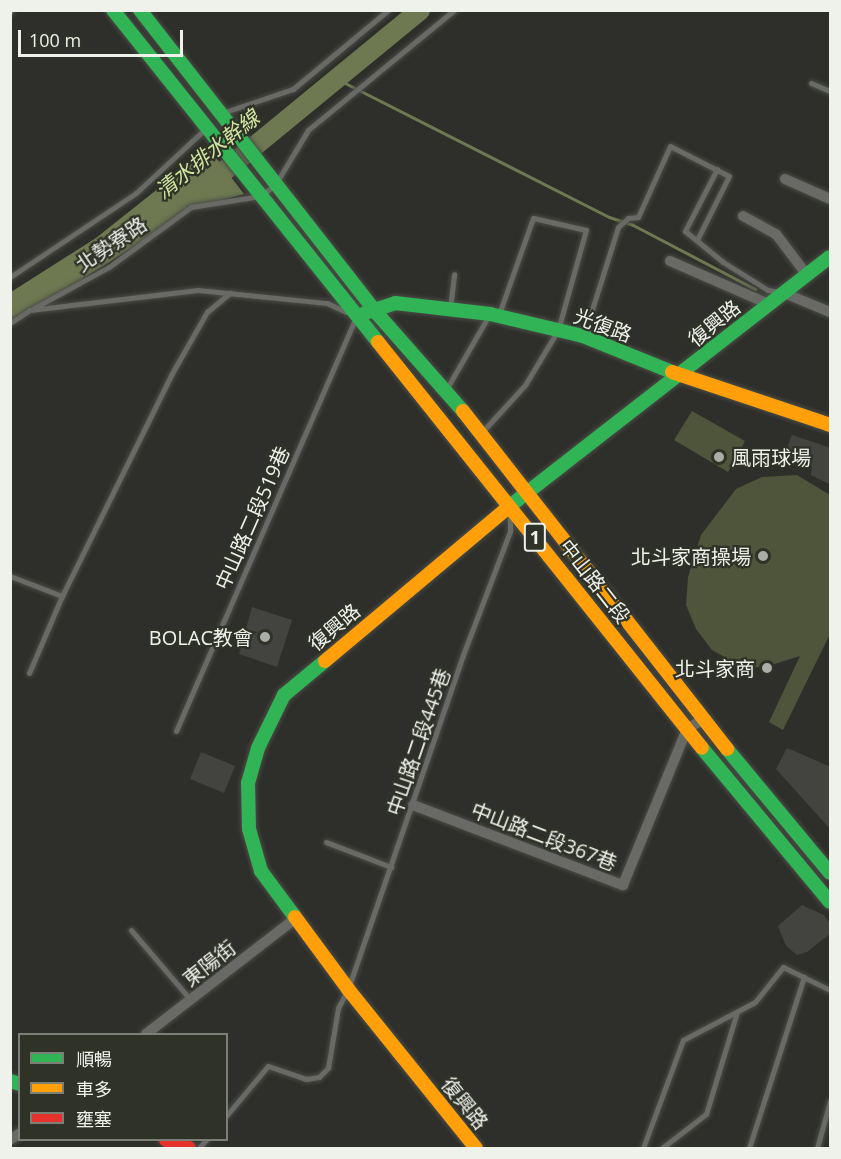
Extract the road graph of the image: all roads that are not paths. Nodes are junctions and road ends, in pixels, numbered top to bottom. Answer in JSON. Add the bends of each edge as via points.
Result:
{"nodes":[{"id":1,"x":113,"y":10,"type":"edge"},
{"id":2,"x":140,"y":10,"type":"edge"},
{"id":3,"x":388,"y":10,"type":"edge"},
{"id":4,"x":454,"y":10,"type":"edge"},
{"id":5,"x":812,"y":83,"type":"dead end"},
{"id":6,"x":831,"y":91,"type":"edge"},
{"id":7,"x":220,"y":114,"type":"junction"},
{"id":8,"x":206,"y":128,"type":"junction"},
{"id":9,"x":717,"y":169,"type":"junction"},
{"id":10,"x":785,"y":179,"type":"dead end"},
{"id":11,"x":275,"y":185,"type":"junction"},
{"id":12,"x":260,"y":196,"type":"junction"},
{"id":13,"x":831,"y":199,"type":"edge"},
{"id":14,"x":743,"y":216,"type":"dead end"},
{"id":15,"x":697,"y":240,"type":"junction"},
{"id":16,"x":831,"y":257,"type":"edge"},
{"id":17,"x":670,"y":261,"type":"dead end"},
{"id":18,"x":454,"y":274,"type":"dead end"},
{"id":19,"x":807,"y":275,"type":"junction"},
{"id":20,"x":10,"y":277,"type":"edge"},
{"id":21,"x":230,"y":293,"type":"junction"},
{"id":22,"x":784,"y":293,"type":"junction"},
{"id":23,"x":769,"y":304,"type":"junction"},
{"id":24,"x":450,"y":309,"type":"junction"},
{"id":25,"x":30,"y":310,"type":"junction"},
{"id":26,"x":374,"y":310,"type":"junction"},
{"id":27,"x":831,"y":312,"type":"edge"},
{"id":28,"x":494,"y":315,"type":"junction"},
{"id":29,"x":357,"y":316,"type":"junction"},
{"id":30,"x":10,"y":323,"type":"edge"},
{"id":31,"x":558,"y":330,"type":"junction"},
{"id":32,"x":583,"y":336,"type":"junction"},
{"id":33,"x":680,"y":375,"type":"junction"},
{"id":34,"x":446,"y":389,"type":"junction"},
{"id":35,"x":831,"y":425,"type":"edge"},
{"id":36,"x":481,"y":434,"type":"junction"},
{"id":37,"x":525,"y":492,"type":"junction"},
{"id":38,"x":509,"y":505,"type":"junction"},
{"id":39,"x":10,"y":576,"type":"edge"},
{"id":40,"x":62,"y":596,"type":"junction"},
{"id":41,"x":29,"y":673,"type":"dead end"},
{"id":42,"x":702,"y":720,"type":"junction"},
{"id":43,"x":687,"y":729,"type":"junction"},
{"id":44,"x":176,"y":731,"type":"dead end"},
{"id":45,"x":412,"y":805,"type":"junction"},
{"id":46,"x":326,"y":842,"type":"dead end"},
{"id":47,"x":391,"y":867,"type":"junction"},
{"id":48,"x":831,"y":873,"type":"edge"},
{"id":49,"x":831,"y":902,"type":"edge"},
{"id":50,"x":295,"y":919,"type":"junction"},
{"id":51,"x":131,"y":930,"type":"dead end"},
{"id":52,"x":804,"y":977,"type":"junction"},
{"id":53,"x":348,"y":989,"type":"junction"},
{"id":54,"x":831,"y":990,"type":"edge"},
{"id":55,"x":190,"y":1000,"type":"junction"},
{"id":56,"x":737,"y":1012,"type":"junction"},
{"id":57,"x":149,"y":1033,"type":"edge"},
{"id":58,"x":831,"y":1101,"type":"edge"},
{"id":59,"x":228,"y":1114,"type":"edge"},
{"id":60,"x":169,"y":1141,"type":"edge"},
{"id":61,"x":189,"y":1149,"type":"edge"},
{"id":62,"x":477,"y":1149,"type":"edge"},
{"id":63,"x":643,"y":1149,"type":"edge"},
{"id":64,"x":662,"y":1149,"type":"edge"},
{"id":65,"x":749,"y":1149,"type":"edge"},
{"id":66,"x":816,"y":1149,"type":"edge"}],
"edges":[{"from":1,"to":8,"type":"main road","number":"1"},
{"from":2,"to":7,"type":"main road","number":"1"},
{"from":3,"to":7,"type":"lane","via":[[293,89]]},
{"from":4,"to":11,"type":"lane","via":[[308,130]]},
{"from":5,"to":6,"type":"lane"},
{"from":7,"to":11,"type":"main road","name":"中山路二段","number":"1"},
{"from":8,"to":12,"type":"main road","name":"中山路二段","number":"1"},
{"from":8,"to":20,"type":"lane","via":[[136,193]]},
{"from":9,"to":15,"type":"lane","via":[[685,231]]},
{"from":9,"to":15,"type":"lane","via":[[729,176]]},
{"from":9,"to":32,"type":"lane","via":[[670,146],[638,217],[628,218],[618,227]]},
{"from":10,"to":13,"type":"street"},
{"from":11,"to":12,"type":"lane","name":"北勢寮路"},
{"from":11,"to":26,"type":"main road","name":"中山路二段","number":"1"},
{"from":12,"to":25,"type":"lane","name":"北勢寮路","via":[[191,207],[109,267]]},
{"from":12,"to":29,"type":"main road","name":"中山路二段","number":"1"},
{"from":14,"to":19,"type":"street","via":[[777,234]]},
{"from":15,"to":22,"type":"lane","via":[[723,262],[768,290]]},
{"from":16,"to":19,"type":"main road","name":"復興路"},
{"from":17,"to":23,"type":"street"},
{"from":18,"to":24,"type":"lane"},
{"from":19,"to":22,"type":"main road","name":"復興路"},
{"from":21,"to":25,"type":"lane","via":[[198,290]]},
{"from":21,"to":29,"type":"lane","via":[[327,303]]},
{"from":21,"to":40,"type":"lane","via":[[207,312],[171,375]]},
{"from":22,"to":23,"type":"main road","name":"復興路"},
{"from":22,"to":27,"type":"street"},
{"from":23,"to":33,"type":"main road","name":"復興路"},
{"from":24,"to":26,"type":"main road","name":"光復路","via":[[395,303]]},
{"from":24,"to":28,"type":"main road","name":"光復路"},
{"from":25,"to":30,"type":"lane","name":"北勢寮路"},
{"from":26,"to":29,"type":"main road","name":"光復路"},
{"from":26,"to":34,"type":"main road","name":"中山路二段","number":"1"},
{"from":28,"to":31,"type":"main road","name":"光復路"},
{"from":28,"to":31,"type":"lane","via":[[533,218],[585,230]]},
{"from":28,"to":34,"type":"lane"},
{"from":29,"to":38,"type":"main road","name":"中山路二段","number":"1"},
{"from":29,"to":44,"type":"lane","name":"中山路二段519巷"},
{"from":31,"to":32,"type":"main road","name":"光復路"},
{"from":31,"to":36,"type":"lane","via":[[525,385]]},
{"from":32,"to":33,"type":"main road","name":"光復路"},
{"from":33,"to":35,"type":"main road","name":"光復路"},
{"from":33,"to":37,"type":"main road","name":"復興路"},
{"from":34,"to":36,"type":"main road","name":"中山路二段","number":"1"},
{"from":36,"to":37,"type":"main road","name":"中山路二段","number":"1"},
{"from":37,"to":38,"type":"main road","name":"復興路"},
{"from":37,"to":42,"type":"main road","name":"中山路二段","number":"1"},
{"from":38,"to":43,"type":"main road","name":"中山路二段","number":"1"},
{"from":38,"to":45,"type":"lane","name":"中山路二段445巷","via":[[510,531]]},
{"from":38,"to":50,"type":"main road","name":"復興路","via":[[284,695],[258,748],[248,783],[249,829],[261,871]]},
{"from":39,"to":40,"type":"lane"},
{"from":40,"to":41,"type":"lane"},
{"from":42,"to":43,"type":"street"},
{"from":42,"to":48,"type":"main road","name":"中山路二段","number":"1"},
{"from":43,"to":45,"type":"street","name":"中山路二段367巷","via":[[623,885]]},
{"from":43,"to":49,"type":"main road","name":"中山路二段","number":"1"},
{"from":45,"to":47,"type":"lane","name":"中山路二段445巷"},
{"from":46,"to":47,"type":"lane"},
{"from":47,"to":53,"type":"lane","name":"中山路二段445巷"},
{"from":50,"to":53,"type":"main road","name":"復興路"},
{"from":50,"to":55,"type":"street","name":"東陽街"},
{"from":51,"to":55,"type":"lane"},
{"from":52,"to":54,"type":"lane"},
{"from":52,"to":56,"type":"lane","via":[[783,967],[755,1002]]},
{"from":52,"to":65,"type":"lane"},
{"from":53,"to":59,"type":"lane","name":"中山路二段445巷","via":[[338,1008],[328,1068],[319,1077],[306,1079],[268,1066]]},
{"from":53,"to":62,"type":"main road","name":"復興路"},
{"from":55,"to":57,"type":"street","name":"東陽街"},
{"from":56,"to":63,"type":"lane","via":[[682,1040]]},
{"from":56,"to":64,"type":"lane","via":[[706,1114]]},
{"from":58,"to":66,"type":"lane"},
{"from":60,"to":61,"type":"main road"}]}
